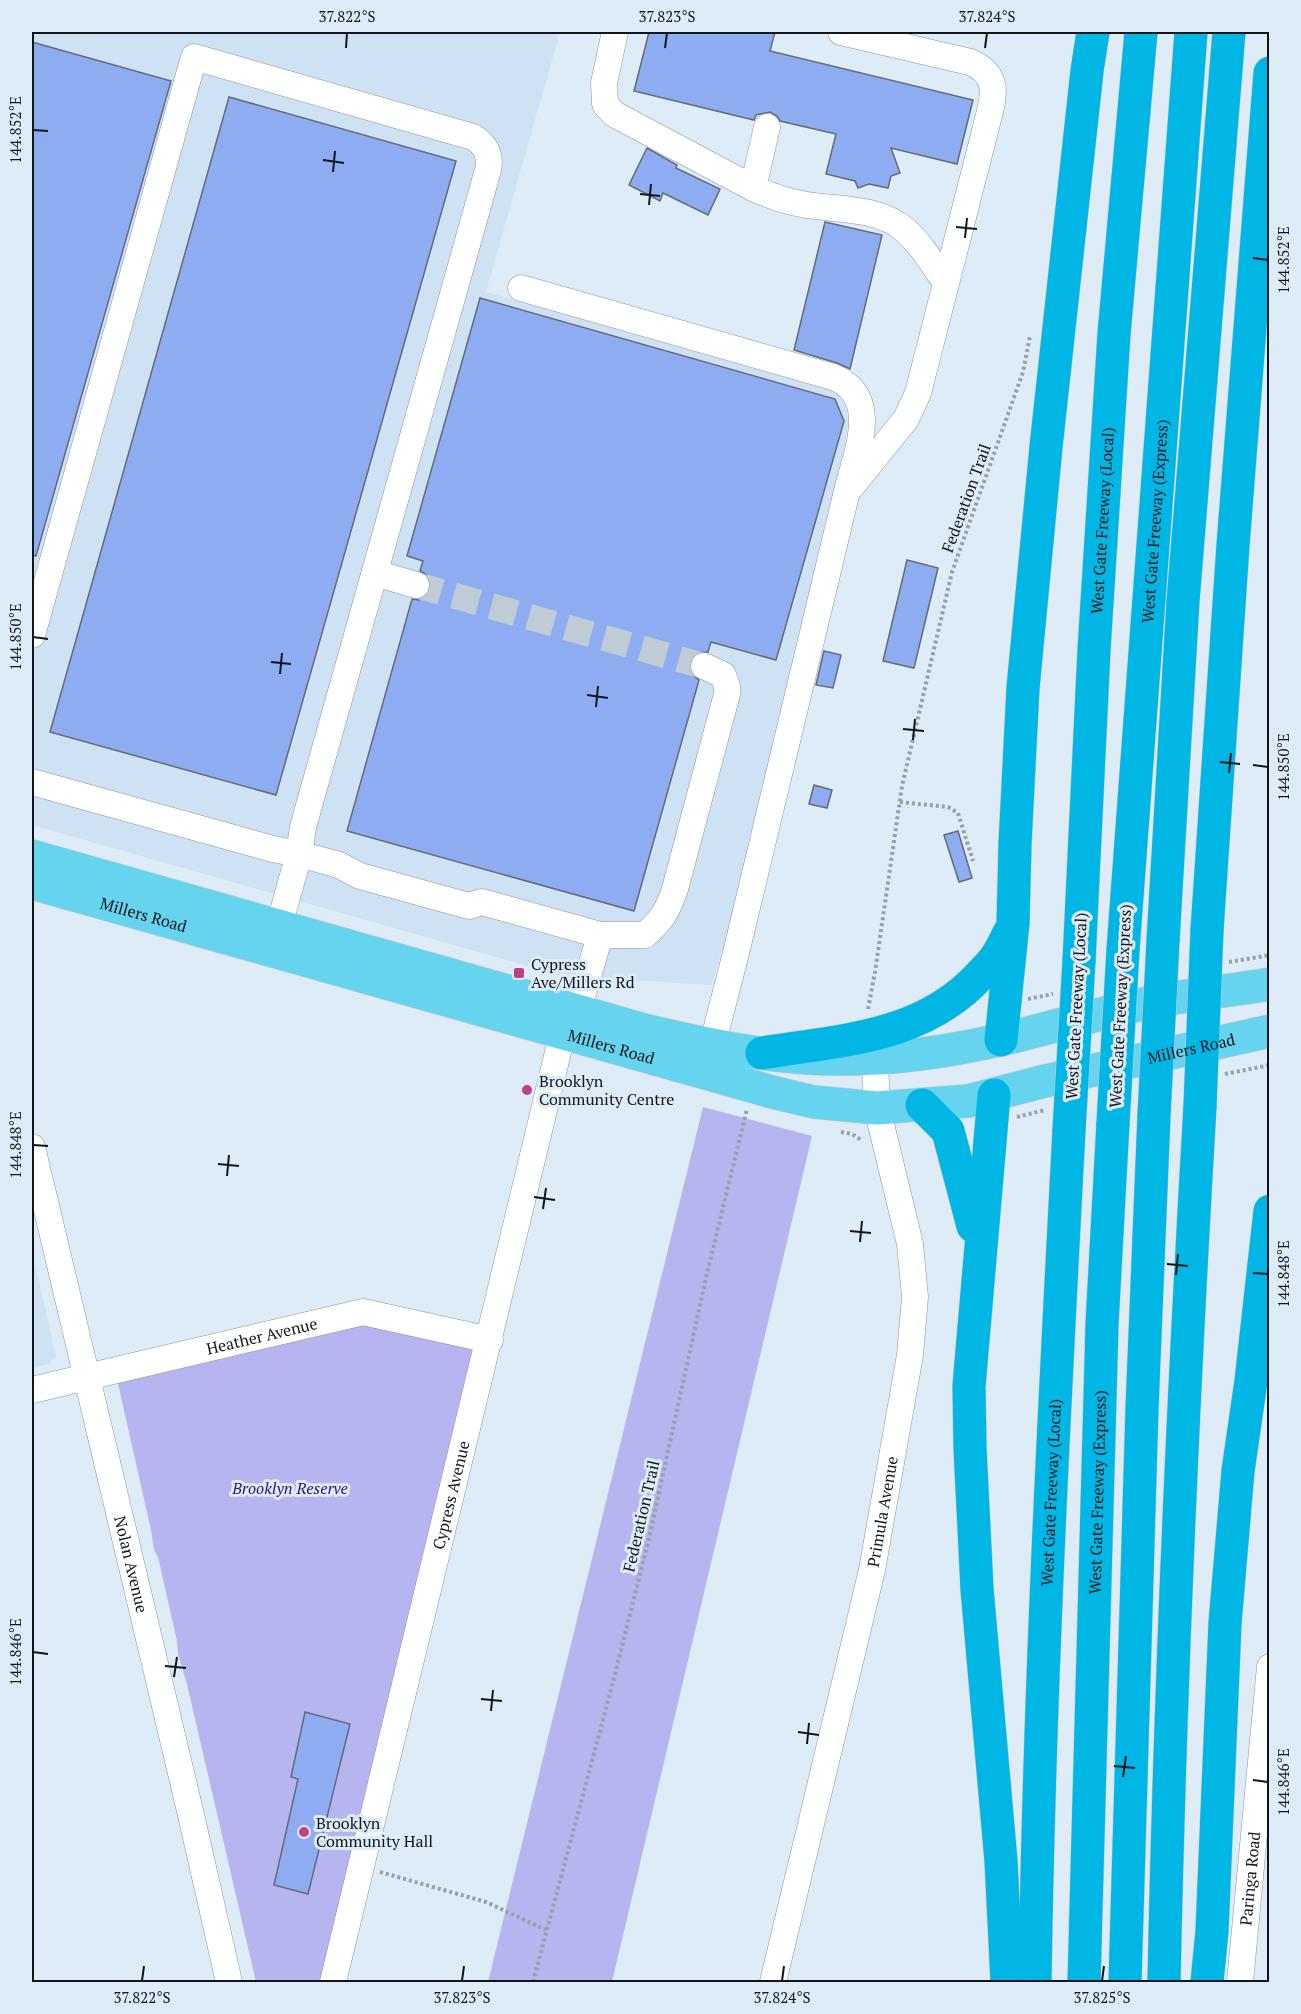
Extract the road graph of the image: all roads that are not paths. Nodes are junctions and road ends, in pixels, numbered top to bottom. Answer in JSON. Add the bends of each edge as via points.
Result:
{"nodes":[{"id":1,"x":615,"y":32,"type":"edge"},
{"id":2,"x":841,"y":32,"type":"edge"},
{"id":3,"x":1093,"y":32,"type":"edge"},
{"id":4,"x":1141,"y":32,"type":"edge"},
{"id":5,"x":1191,"y":32,"type":"edge"},
{"id":6,"x":1229,"y":32,"type":"edge"},
{"id":7,"x":1269,"y":73,"type":"edge"},
{"id":8,"x":767,"y":127,"type":"dead end"},
{"id":9,"x":753,"y":188,"type":"junction"},
{"id":10,"x":945,"y":282,"type":"junction"},
{"id":11,"x":521,"y":288,"type":"dead end"},
{"id":12,"x":847,"y":491,"type":"junction"},
{"id":13,"x":375,"y":573,"type":"junction"},
{"id":14,"x":416,"y":585,"type":"tunnel mouth"},
{"id":15,"x":32,"y":634,"type":"edge"},
{"id":16,"x":704,"y":666,"type":"tunnel mouth"},
{"id":17,"x":32,"y":782,"type":"edge"},
{"id":18,"x":299,"y":854,"type":"junction"},
{"id":19,"x":32,"y":856,"type":"edge"},
{"id":20,"x":32,"y":883,"type":"edge"},
{"id":21,"x":1013,"y":923,"type":"junction"},
{"id":22,"x":279,"y":926,"type":"junction"},
{"id":23,"x":600,"y":935,"type":"junction"},
{"id":24,"x":1269,"y":984,"type":"edge"},
{"id":25,"x":570,"y":1018,"type":"junction"},
{"id":26,"x":1269,"y":1031,"type":"edge"},
{"id":27,"x":1001,"y":1040,"type":"junction"},
{"id":28,"x":712,"y":1046,"type":"junction"},
{"id":29,"x":876,"y":1047,"type":"junction"},
{"id":30,"x":762,"y":1053,"type":"joint"},
{"id":31,"x":994,"y":1095,"type":"junction"},
{"id":32,"x":922,"y":1105,"type":"junction"},
{"id":33,"x":877,"y":1108,"type":"junction"},
{"id":34,"x":32,"y":1147,"type":"edge"},
{"id":35,"x":1269,"y":1210,"type":"edge"},
{"id":36,"x":979,"y":1251,"type":"junction"},
{"id":37,"x":490,"y":1340,"type":"junction"},
{"id":38,"x":86,"y":1377,"type":"junction"},
{"id":39,"x":32,"y":1390,"type":"edge"},
{"id":40,"x":1269,"y":1667,"type":"edge"},
{"id":41,"x":1258,"y":1910,"type":"edge"},
{"id":42,"x":229,"y":1983,"type":"edge"},
{"id":43,"x":333,"y":1983,"type":"edge"},
{"id":44,"x":773,"y":1983,"type":"edge"},
{"id":45,"x":1007,"y":1983,"type":"edge"},
{"id":46,"x":1035,"y":1983,"type":"edge"},
{"id":47,"x":1084,"y":1983,"type":"edge"},
{"id":48,"x":1125,"y":1983,"type":"edge"},
{"id":49,"x":1164,"y":1983,"type":"edge"},
{"id":50,"x":1207,"y":1983,"type":"edge"},
{"id":51,"x":1240,"y":1983,"type":"edge"}],
"edges":[{"from":1,"to":9,"type":"street","via":[[603,96],[614,114]]},
{"from":2,"to":10,"type":"street","via":[[970,62],[989,74],[993,94]]},
{"from":3,"to":21,"type":"highway","via":[[1023,688]]},
{"from":4,"to":46,"type":"highway","name":"West Gate Freeway (Local)","bridge":true,"via":[[1114,334],[1094,650],[1046,1554]]},
{"from":5,"to":47,"type":"highway","name":"West Gate Freeway (Express)","bridge":true,"via":[[1113,1123],[1102,1324]]},
{"from":6,"to":48,"type":"highway","name":"West Gate Freeway (Express)","bridge":true,"via":[[1183,601],[1163,941],[1142,1420]]},
{"from":7,"to":49,"type":"highway","bridge":true,"via":[[1207,930],[1172,1671]]},
{"from":8,"to":9,"type":"street"},
{"from":9,"to":10,"type":"street","via":[[782,199],[862,212],[893,222],[925,251]]},
{"from":10,"to":12,"type":"street","via":[[918,393],[906,419]]},
{"from":11,"to":12,"type":"street","via":[[842,381],[855,394],[862,411]]},
{"from":12,"to":28,"type":"street"},
{"from":13,"to":14,"type":"street"},
{"from":13,"to":15,"type":"street","via":[[489,156],[473,137],[194,57]]},
{"from":13,"to":18,"type":"street","via":[[303,827]]},
{"from":16,"to":23,"type":"street","via":[[723,675],[727,694],[669,906],[661,921],[645,935]]},
{"from":17,"to":18,"type":"street"},
{"from":18,"to":22,"type":"street"},
{"from":18,"to":23,"type":"street","via":[[339,865],[360,876],[469,906],[482,902]]},
{"from":19,"to":22,"type":"main road","name":"Millers Road"},
{"from":20,"to":25,"type":"main road","name":"Millers Road"},
{"from":21,"to":27,"type":"highway"},
{"from":21,"to":29,"type":"highway","via":[[996,958],[963,992]]},
{"from":22,"to":25,"type":"main road","name":"Millers Road"},
{"from":23,"to":25,"type":"street","name":"Cypress Avenue"},
{"from":24,"to":27,"type":"main road","via":[[1149,1002]]},
{"from":25,"to":28,"type":"main road","name":"Millers Road"},
{"from":25,"to":33,"type":"main road","name":"Millers Road","via":[[753,1086],[814,1102]]},
{"from":25,"to":37,"type":"street","name":"Cypress Avenue"},
{"from":26,"to":31,"type":"main road","name":"Millers Road"},
{"from":27,"to":29,"type":"main road","via":[[943,1051]]},
{"from":27,"to":31,"type":"main road"},
{"from":28,"to":30,"type":"main road","name":"Millers Road"},
{"from":29,"to":30,"type":"highway"},
{"from":29,"to":33,"type":"street","name":"Primula Avenue"},
{"from":31,"to":32,"type":"main road","name":"Millers Road"},
{"from":31,"to":36,"type":"highway"},
{"from":32,"to":33,"type":"main road","name":"Millers Road"},
{"from":32,"to":36,"type":"highway","via":[[948,1131]]},
{"from":33,"to":44,"type":"street","name":"Primula Avenue","via":[[910,1244],[915,1297],[910,1355],[872,1570]]},
{"from":34,"to":38,"type":"street","name":"Nolan Avenue"},
{"from":35,"to":50,"type":"highway","via":[[1238,1471],[1225,1623]]},
{"from":36,"to":45,"type":"highway","via":[[969,1386],[970,1448]]},
{"from":37,"to":38,"type":"street","name":"Heather Avenue","via":[[363,1312]]},
{"from":37,"to":43,"type":"street","name":"Cypress Avenue"},
{"from":38,"to":39,"type":"street","name":"Heather Avenue"},
{"from":38,"to":42,"type":"street","name":"Nolan Avenue"},
{"from":40,"to":41,"type":"street","name":"Paringa Road"},
{"from":41,"to":51,"type":"street","name":"Paringa Road"}]}
